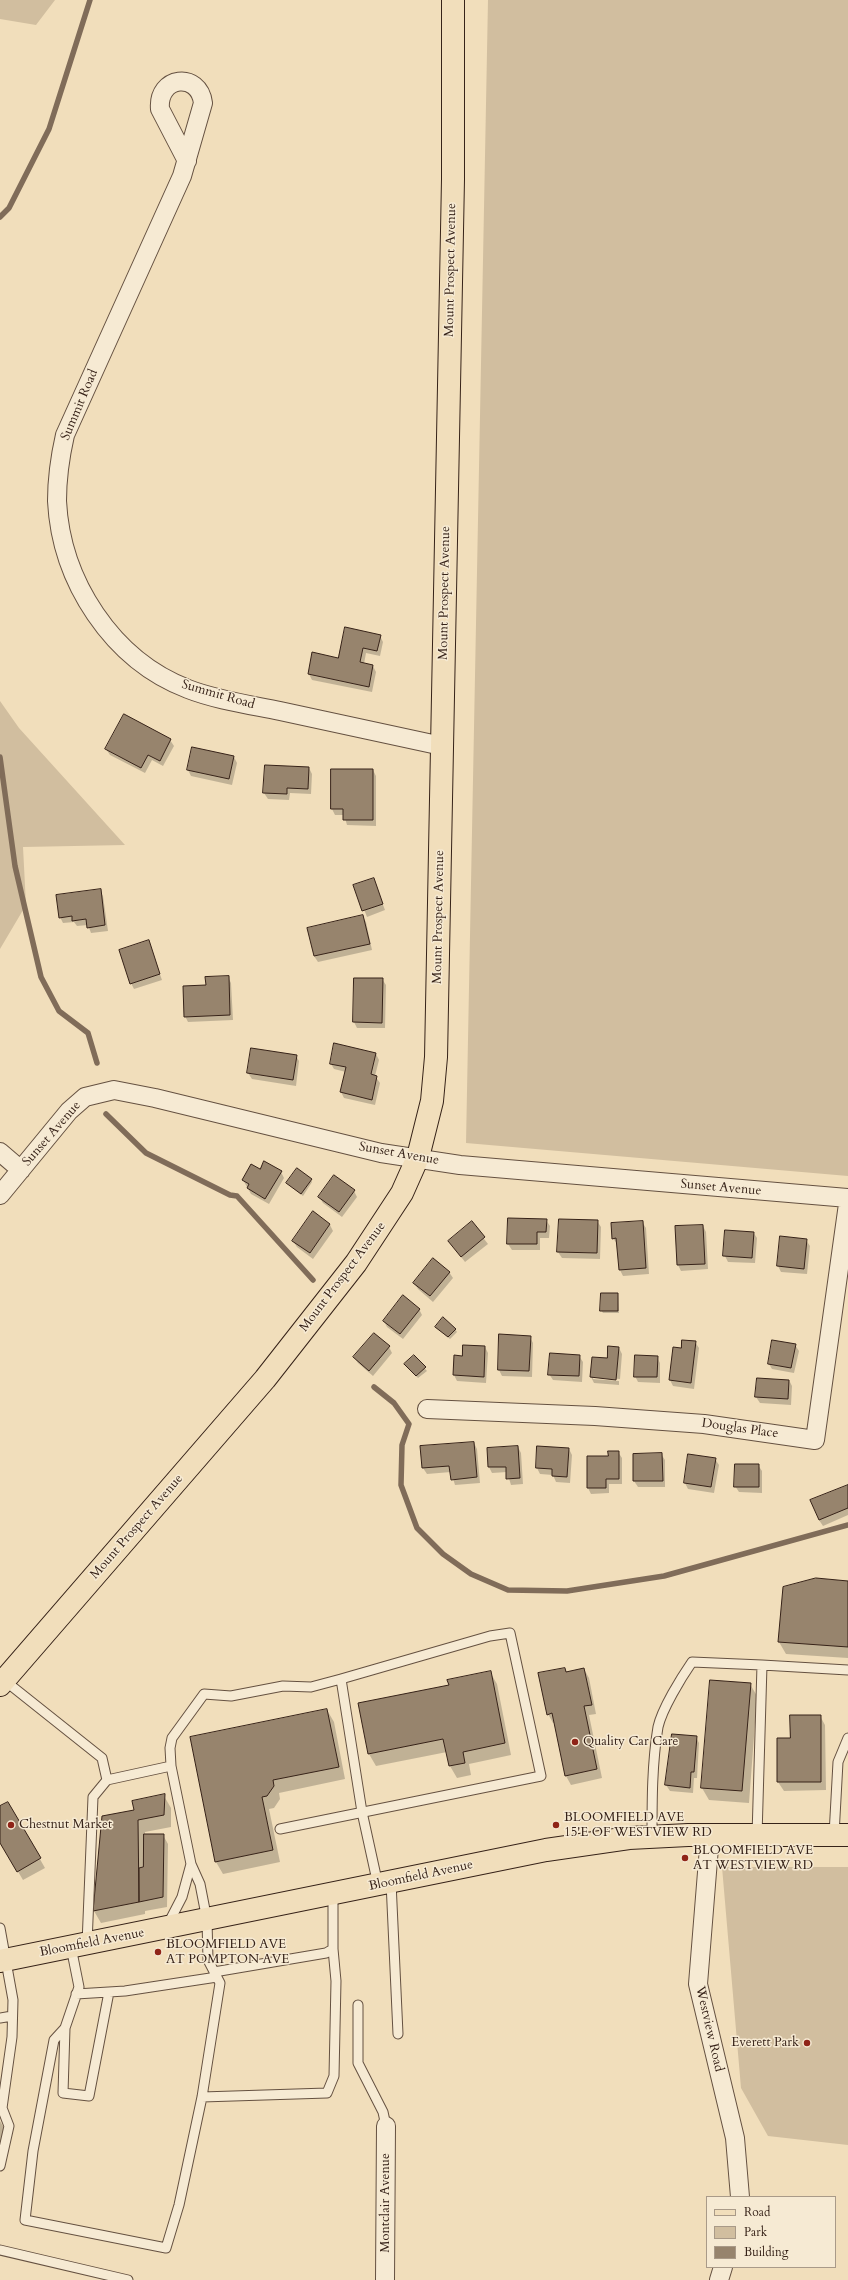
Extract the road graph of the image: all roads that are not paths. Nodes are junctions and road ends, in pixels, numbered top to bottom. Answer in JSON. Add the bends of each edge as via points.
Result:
{"nodes":[{"id":1,"x":453,"y":0,"type":"edge"},
{"id":2,"x":187,"y":161,"type":"dead end"},
{"id":3,"x":442,"y":746,"type":"junction"},
{"id":4,"x":0,"y":1152,"type":"edge"},
{"id":5,"x":418,"y":1157,"type":"junction"},
{"id":6,"x":21,"y":1170,"type":"junction"},
{"id":7,"x":0,"y":1195,"type":"edge"},
{"id":8,"x":848,"y":1198,"type":"edge"},
{"id":9,"x":848,"y":1204,"type":"edge"},
{"id":10,"x":427,"y":1409,"type":"dead end"},
{"id":11,"x":762,"y":1665,"type":"junction"},
{"id":12,"x":848,"y":1670,"type":"edge"},
{"id":13,"x":341,"y":1679,"type":"junction"},
{"id":14,"x":2,"y":1683,"type":"edge"},
{"id":15,"x":848,"y":1738,"type":"edge"},
{"id":16,"x":171,"y":1766,"type":"junction"},
{"id":17,"x":107,"y":1780,"type":"junction"},
{"id":18,"x":362,"y":1812,"type":"junction"},
{"id":19,"x":280,"y":1829,"type":"dead end"},
{"id":20,"x":710,"y":1835,"type":"junction"},
{"id":21,"x":841,"y":1835,"type":"edge"},
{"id":22,"x":757,"y":1836,"type":"junction"},
{"id":23,"x":652,"y":1837,"type":"junction"},
{"id":24,"x":191,"y":1864,"type":"junction"},
{"id":25,"x":384,"y":1883,"type":"junction"},
{"id":26,"x":333,"y":1894,"type":"junction"},
{"id":27,"x":207,"y":1920,"type":"junction"},
{"id":28,"x":0,"y":1928,"type":"edge"},
{"id":29,"x":166,"y":1928,"type":"junction"},
{"id":30,"x":79,"y":1945,"type":"junction"},
{"id":31,"x":333,"y":1949,"type":"junction"},
{"id":32,"x":3,"y":1960,"type":"edge"},
{"id":33,"x":215,"y":1974,"type":"junction"},
{"id":34,"x":109,"y":1992,"type":"junction"},
{"id":35,"x":76,"y":1994,"type":"junction"},
{"id":36,"x":358,"y":2005,"type":"dead end"},
{"id":37,"x":12,"y":2016,"type":"junction"},
{"id":38,"x":0,"y":2018,"type":"edge"},
{"id":39,"x":65,"y":2028,"type":"junction"},
{"id":40,"x":398,"y":2034,"type":"dead end"},
{"id":41,"x":202,"y":2097,"type":"junction"},
{"id":42,"x":386,"y":2126,"type":"joint"},
{"id":43,"x":0,"y":2166,"type":"edge"},
{"id":44,"x":740,"y":2196,"type":"edge"},
{"id":45,"x":0,"y":2250,"type":"edge"},
{"id":46,"x":723,"y":2268,"type":"edge"},
{"id":47,"x":128,"y":2280,"type":"edge"},
{"id":48,"x":385,"y":2280,"type":"edge"},
{"id":49,"x":719,"y":2280,"type":"edge"}],
"edges":[{"from":1,"to":3,"type":"main road","name":"Mount Prospect Avenue","via":[[453,179]]},
{"from":2,"to":3,"type":"street","name":"Summit Road","via":[[151,249],[65,435],[58,479],[58,501],[61,531],[71,567],[90,607],[104,625],[134,656],[189,690]]},
{"from":3,"to":5,"type":"main road","name":"Mount Prospect Avenue","via":[[436,1077]]},
{"from":4,"to":6,"type":"street"},
{"from":5,"to":6,"type":"street","name":"Sunset Avenue","via":[[381,1153],[114,1090],[85,1096],[69,1111]]},
{"from":5,"to":8,"type":"street","name":"Sunset Avenue","via":[[460,1165]]},
{"from":5,"to":14,"type":"main road","name":"Mount Prospect Avenue","via":[[402,1193],[382,1226],[308,1324],[264,1379]]},
{"from":6,"to":7,"type":"street","name":"Sunset Avenue"},
{"from":9,"to":10,"type":"street","name":"Douglas Place","via":[[815,1440],[704,1424],[595,1416]]},
{"from":11,"to":12,"type":"lane"},
{"from":11,"to":22,"type":"lane"},
{"from":11,"to":23,"type":"lane","via":[[692,1662],[680,1680],[658,1726]]},
{"from":13,"to":16,"type":"lane","via":[[311,1687],[283,1686],[231,1696],[204,1694],[172,1738]]},
{"from":13,"to":18,"type":"lane"},
{"from":13,"to":18,"type":"lane","via":[[490,1636],[510,1633],[541,1776]]},
{"from":14,"to":17,"type":"lane","via":[[102,1758]]},
{"from":15,"to":21,"type":"lane","via":[[838,1762]]},
{"from":16,"to":17,"type":"lane"},
{"from":16,"to":24,"type":"lane"},
{"from":17,"to":30,"type":"lane","via":[[92,1797]]},
{"from":18,"to":19,"type":"lane"},
{"from":18,"to":25,"type":"lane"},
{"from":20,"to":22,"type":"main road","name":"Bloomfield Avenue"},
{"from":20,"to":23,"type":"main road","name":"Bloomfield Avenue"},
{"from":20,"to":44,"type":"street","name":"Westview Road","via":[[698,1984],[735,2138]]},
{"from":21,"to":22,"type":"main road","name":"Bloomfield Avenue"},
{"from":23,"to":25,"type":"main road","name":"Bloomfield Avenue","via":[[546,1850]]},
{"from":24,"to":27,"type":"lane","via":[[200,1884]]},
{"from":24,"to":29,"type":"lane","via":[[182,1897]]},
{"from":25,"to":26,"type":"main road","name":"Bloomfield Avenue"},
{"from":25,"to":40,"type":"lane"},
{"from":26,"to":27,"type":"main road","name":"Bloomfield Avenue"},
{"from":26,"to":31,"type":"lane"},
{"from":27,"to":29,"type":"main road","name":"Bloomfield Avenue"},
{"from":27,"to":33,"type":"lane","via":[[208,1960]]},
{"from":28,"to":32,"type":"lane"},
{"from":29,"to":30,"type":"main road","name":"Bloomfield Avenue"},
{"from":30,"to":32,"type":"main road","name":"Bloomfield Avenue"},
{"from":30,"to":35,"type":"lane","via":[[79,1987]]},
{"from":31,"to":33,"type":"lane","via":[[326,1953]]},
{"from":31,"to":41,"type":"lane","via":[[336,1981],[334,2076],[327,2093]]},
{"from":32,"to":37,"type":"lane","via":[[13,2000]]},
{"from":33,"to":34,"type":"lane"},
{"from":33,"to":41,"type":"lane","via":[[220,1983]]},
{"from":34,"to":35,"type":"lane"},
{"from":34,"to":39,"type":"lane","via":[[89,2096],[63,2093]]},
{"from":35,"to":39,"type":"lane"},
{"from":36,"to":42,"type":"lane","via":[[358,2063],[383,2112]]},
{"from":37,"to":38,"type":"lane"},
{"from":37,"to":43,"type":"lane","via":[[2,2108],[8,2126]]},
{"from":39,"to":41,"type":"lane","via":[[54,2040],[33,2150],[25,2220],[166,2248],[179,2205]]},
{"from":42,"to":48,"type":"street","name":"Montclair Avenue"},
{"from":45,"to":47,"type":"lane"},
{"from":46,"to":49,"type":"street"}]}
